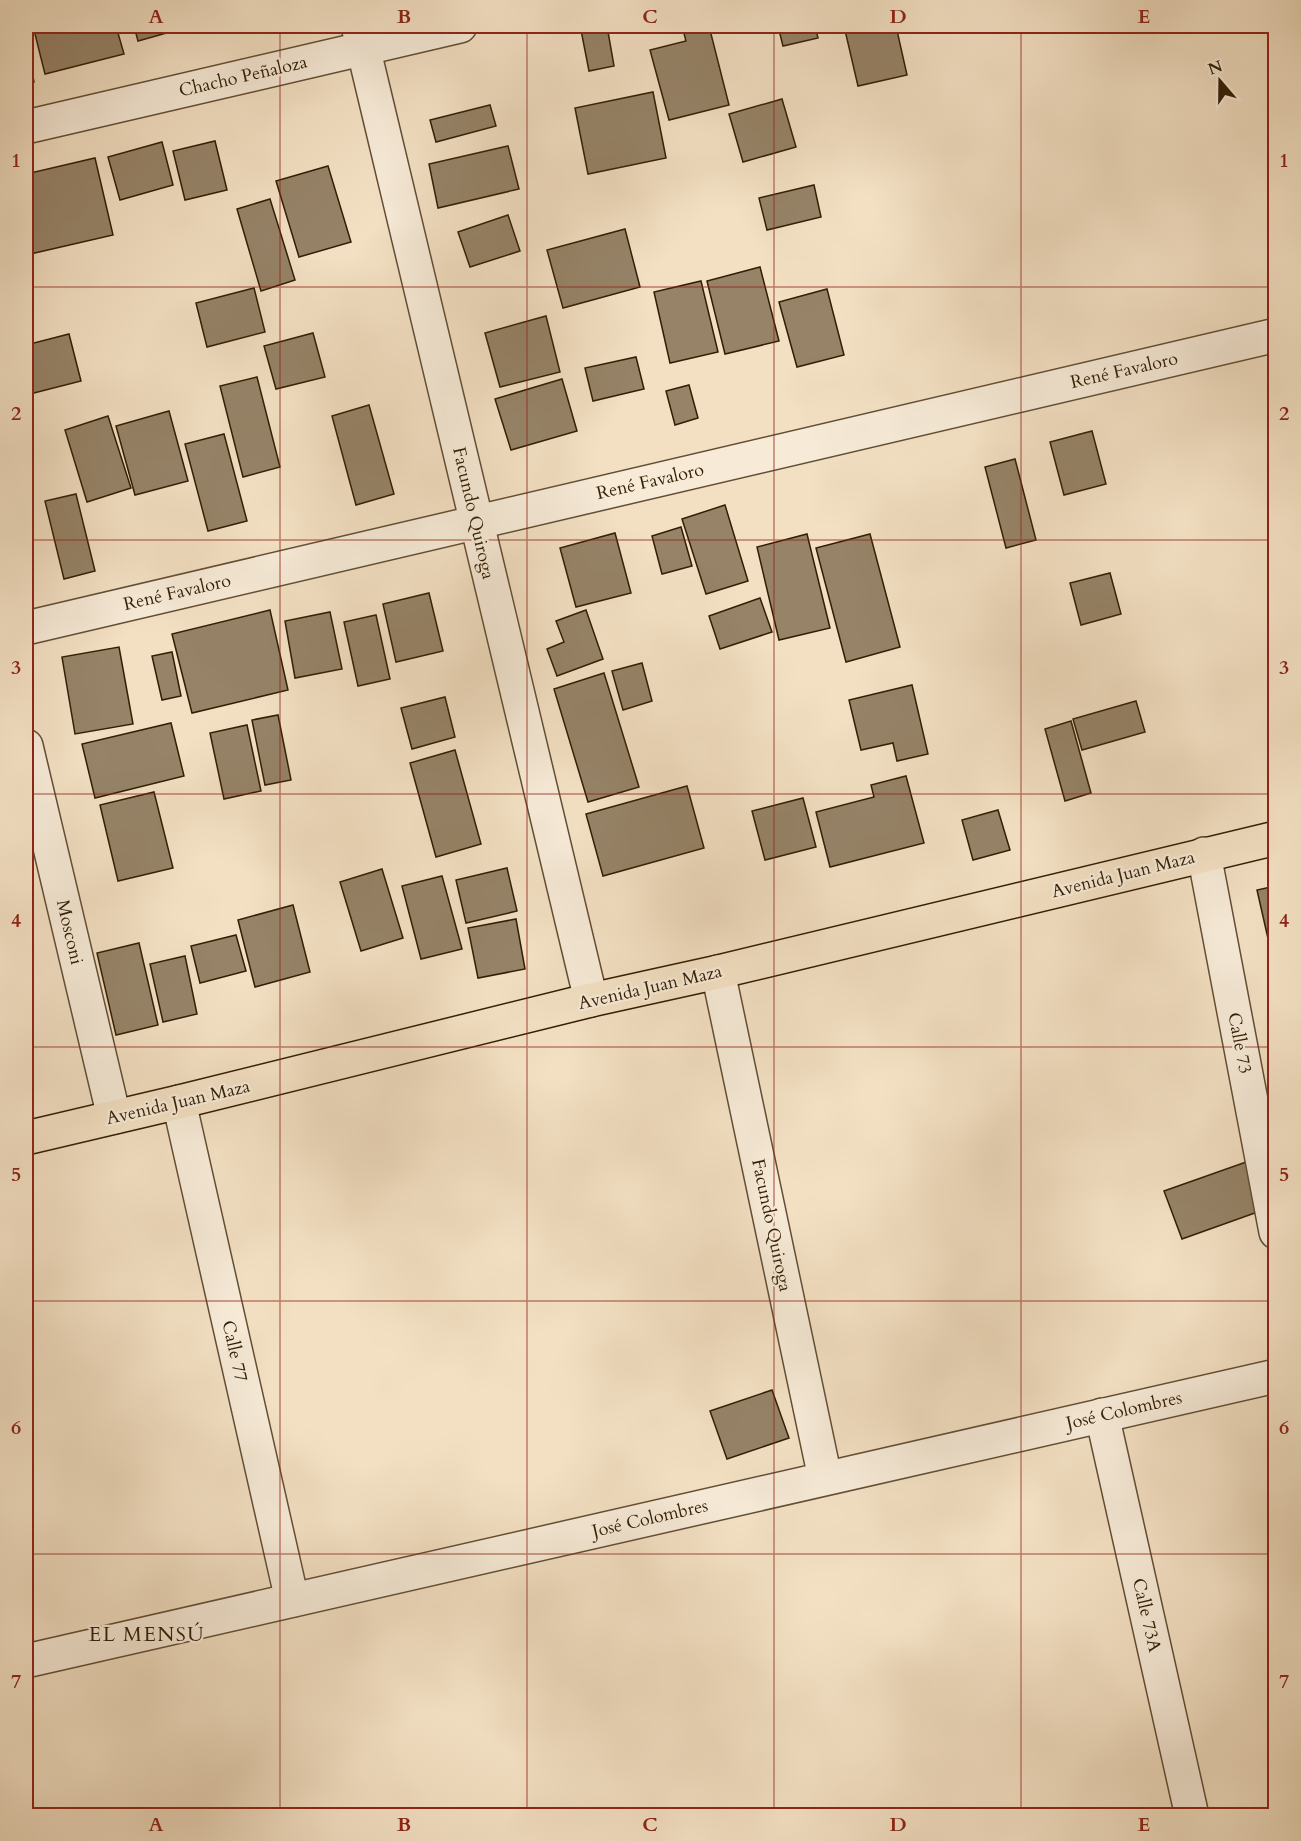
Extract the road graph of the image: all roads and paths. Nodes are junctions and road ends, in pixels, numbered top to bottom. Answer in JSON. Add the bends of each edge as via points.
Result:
{"nodes":[{"id":1,"x":460,"y":26,"type":"edge"},
{"id":2,"x":360,"y":37,"type":"edge"},
{"id":3,"x":26,"y":127,"type":"edge"},
{"id":4,"x":1275,"y":335,"type":"edge"},
{"id":5,"x":477,"y":522,"type":"junction"},
{"id":6,"x":26,"y":628,"type":"edge"},
{"id":7,"x":26,"y":747,"type":"edge"},
{"id":8,"x":1275,"y":838,"type":"edge"},
{"id":9,"x":1204,"y":854,"type":"junction"},
{"id":10,"x":718,"y":972,"type":"junction"},
{"id":11,"x":591,"y":1000,"type":"junction"},
{"id":12,"x":179,"y":1102,"type":"junction"},
{"id":13,"x":114,"y":1117,"type":"junction"},
{"id":14,"x":26,"y":1138,"type":"edge"},
{"id":15,"x":1275,"y":1232,"type":"edge"},
{"id":16,"x":1275,"y":1376,"type":"edge"},
{"id":17,"x":1102,"y":1415,"type":"junction"},
{"id":18,"x":825,"y":1478,"type":"junction"},
{"id":19,"x":292,"y":1600,"type":"junction"},
{"id":20,"x":26,"y":1661,"type":"edge"},
{"id":21,"x":1192,"y":1815,"type":"edge"}],
"edges":[{"from":1,"to":2,"type":"street","name":"Chacho Peñaloza"},
{"from":2,"to":3,"type":"street","name":"Chacho Peñaloza"},
{"from":2,"to":5,"type":"street","name":"Facundo Quiroga"},
{"from":4,"to":5,"type":"street","name":"René Favaloro"},
{"from":5,"to":6,"type":"street","name":"René Favaloro"},
{"from":5,"to":11,"type":"street","name":"Facundo Quiroga"},
{"from":7,"to":13,"type":"street","name":"Mosconi"},
{"from":8,"to":9,"type":"main road","name":"Avenida Juan Maza"},
{"from":9,"to":10,"type":"main road","name":"Avenida Juan Maza"},
{"from":9,"to":15,"type":"street","name":"Calle 73"},
{"from":10,"to":11,"type":"main road","name":"Avenida Juan Maza"},
{"from":10,"to":18,"type":"street","name":"Facundo Quiroga"},
{"from":11,"to":12,"type":"main road","name":"Avenida Juan Maza"},
{"from":12,"to":13,"type":"main road","name":"Avenida Juan Maza"},
{"from":12,"to":19,"type":"street","name":"Calle 77"},
{"from":13,"to":14,"type":"main road","name":"Avenida Juan Maza"},
{"from":16,"to":17,"type":"street","name":"José Colombres"},
{"from":17,"to":18,"type":"street","name":"José Colombres"},
{"from":17,"to":21,"type":"street","name":"Calle 73A"},
{"from":18,"to":19,"type":"street","name":"José Colombres"},
{"from":19,"to":20,"type":"street","name":"José Colombres"}]}
